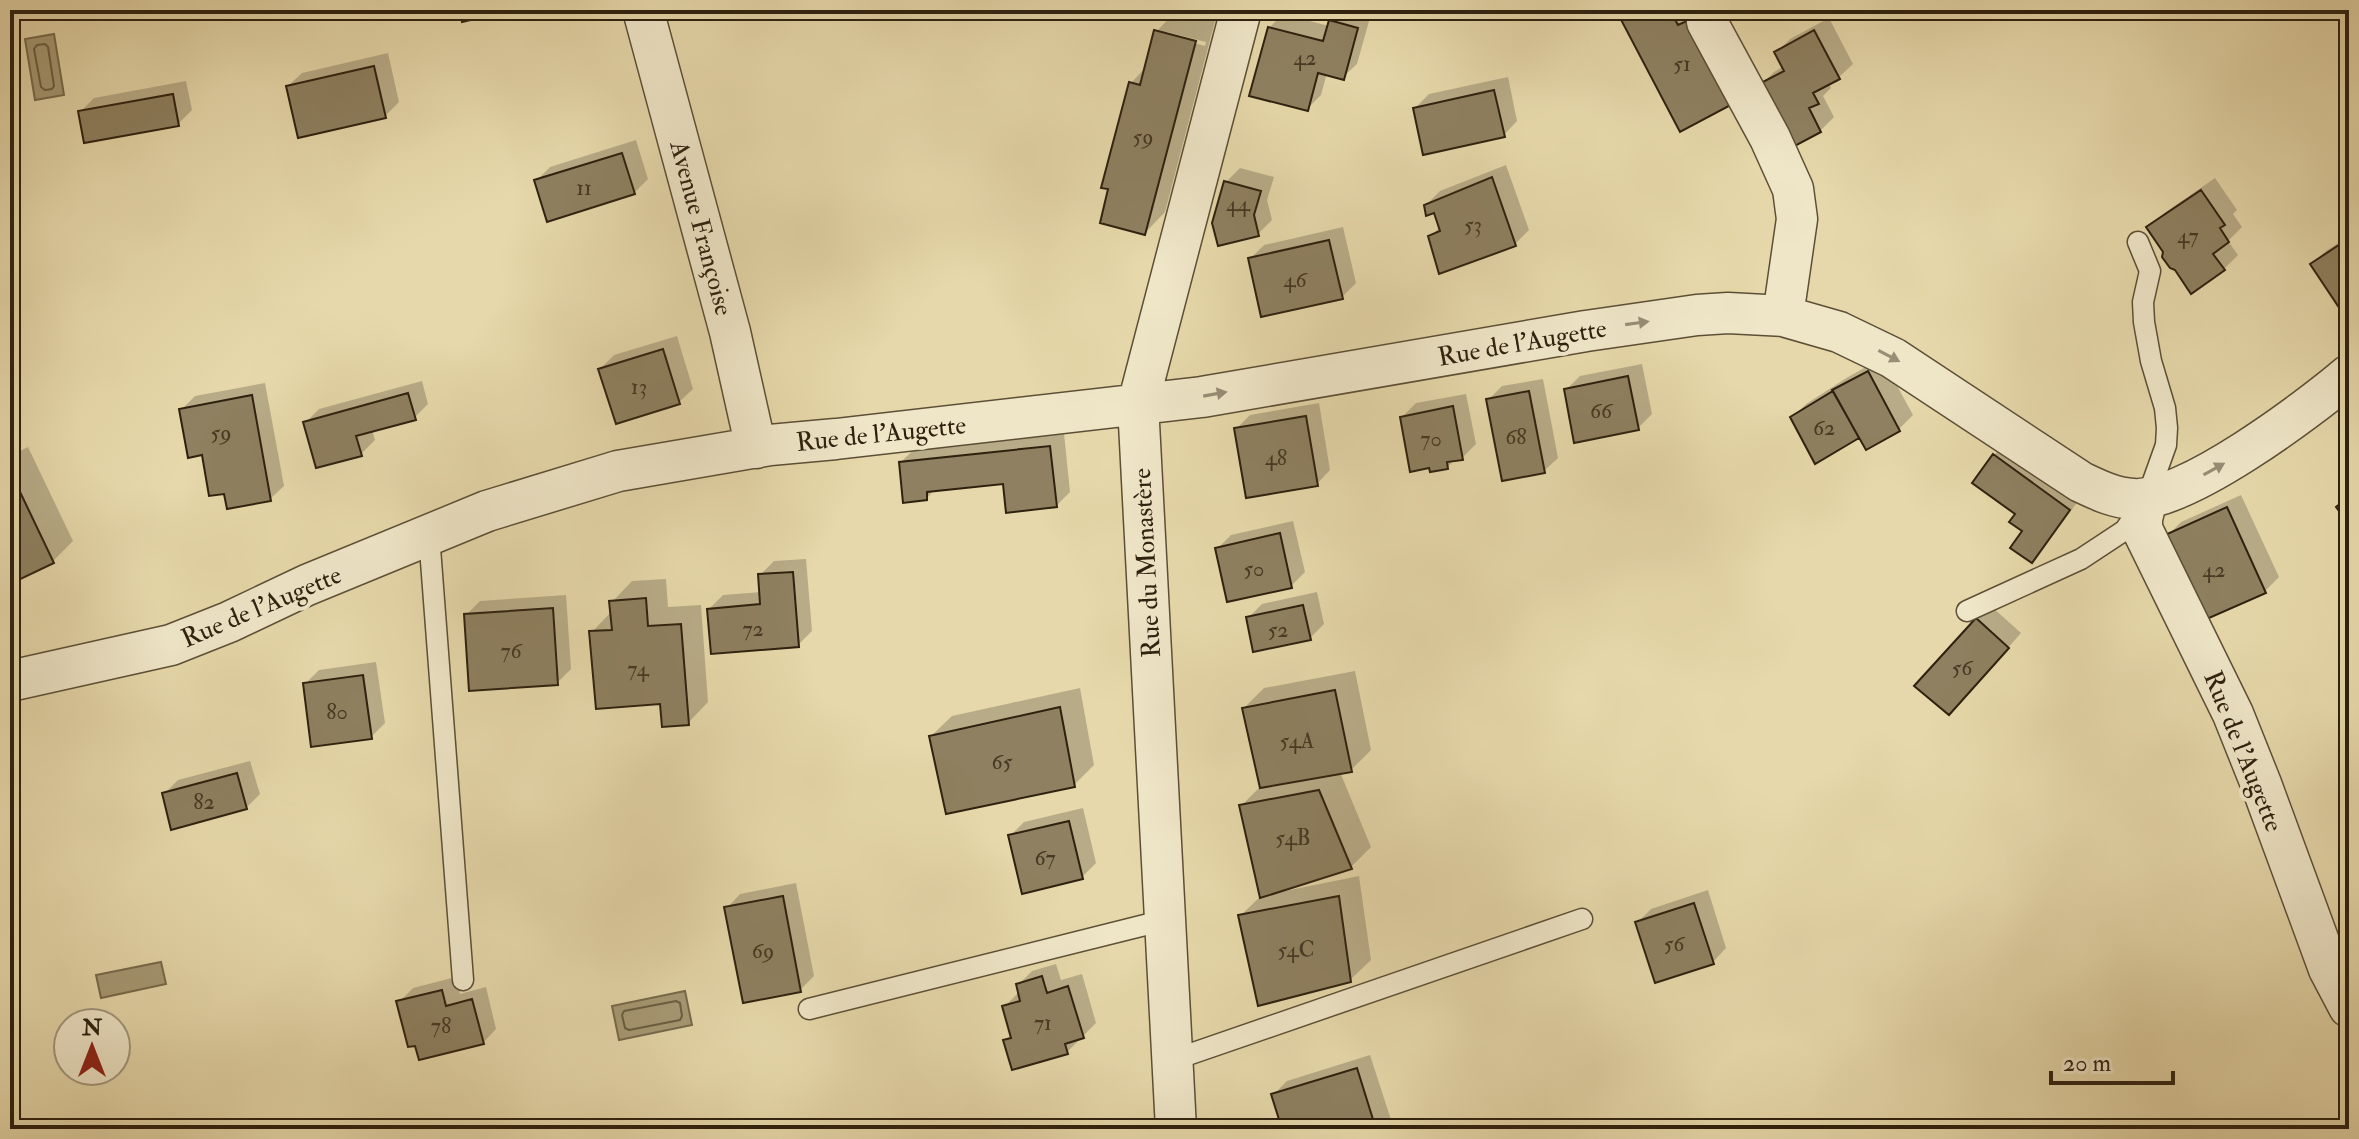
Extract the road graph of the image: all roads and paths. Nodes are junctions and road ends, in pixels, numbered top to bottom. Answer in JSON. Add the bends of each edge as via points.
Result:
{"nodes":[{"id":1,"x":643,"y":10,"type":"edge"},
{"id":2,"x":1241,"y":10,"type":"edge"},
{"id":3,"x":1707,"y":22,"type":"dead end"},
{"id":4,"x":2138,"y":242,"type":"dead end"},
{"id":5,"x":1783,"y":316,"type":"junction"},
{"id":6,"x":2349,"y":375,"type":"edge"},
{"id":7,"x":1138,"y":404,"type":"junction"},
{"id":8,"x":756,"y":448,"type":"junction"},
{"id":9,"x":2147,"y":498,"type":"junction"},
{"id":10,"x":429,"y":535,"type":"junction"},
{"id":11,"x":1967,"y":611,"type":"dead end"},
{"id":12,"x":10,"y":681,"type":"edge"},
{"id":13,"x":1582,"y":919,"type":"dead end"},
{"id":14,"x":1165,"y":920,"type":"junction"},
{"id":15,"x":463,"y":980,"type":"dead end"},
{"id":16,"x":2349,"y":1007,"type":"edge"},
{"id":17,"x":809,"y":1009,"type":"dead end"},
{"id":18,"x":1173,"y":1060,"type":"junction"},
{"id":19,"x":1176,"y":1129,"type":"edge"}],
"edges":[{"from":1,"to":8,"type":"street","name":"Avenue Françoise"},
{"from":2,"to":7,"type":"street","name":"Rue du Monastère"},
{"from":3,"to":5,"type":"street","via":[[1793,189],[1797,219]]},
{"from":4,"to":9,"type":"lane","via":[[2150,271],[2144,322],[2167,428]]},
{"from":7,"to":5,"type":"street","name":"Rue de l'Augette","one_way":true,"via":[[1697,315]]},
{"from":5,"to":9,"type":"street","name":"Rue de l'Augette","one_way":true,"via":[[1839,332],[1893,358],[2081,482],[2107,494]]},
{"from":9,"to":6,"type":"street","name":"Rue de l'Augette","one_way":true,"via":[[2233,459]]},
{"from":7,"to":8,"type":"street","name":"Rue de l'Augette"},
{"from":7,"to":14,"type":"street","name":"Rue du Monastère"},
{"from":8,"to":10,"type":"street","name":"Rue de l'Augette","via":[[618,471],[487,511]]},
{"from":9,"to":11,"type":"lane","via":[[2125,530],[2081,559]]},
{"from":9,"to":16,"type":"street","name":"Rue de l'Augette","via":[[2142,529],[2233,714],[2324,956]]},
{"from":10,"to":12,"type":"street","name":"Rue de l'Augette","via":[[171,645]]},
{"from":10,"to":15,"type":"lane"},
{"from":13,"to":18,"type":"lane"},
{"from":14,"to":17,"type":"lane"},
{"from":14,"to":18,"type":"street","name":"Rue du Monastère"},
{"from":18,"to":19,"type":"street","name":"Rue du Monastère"}]}
